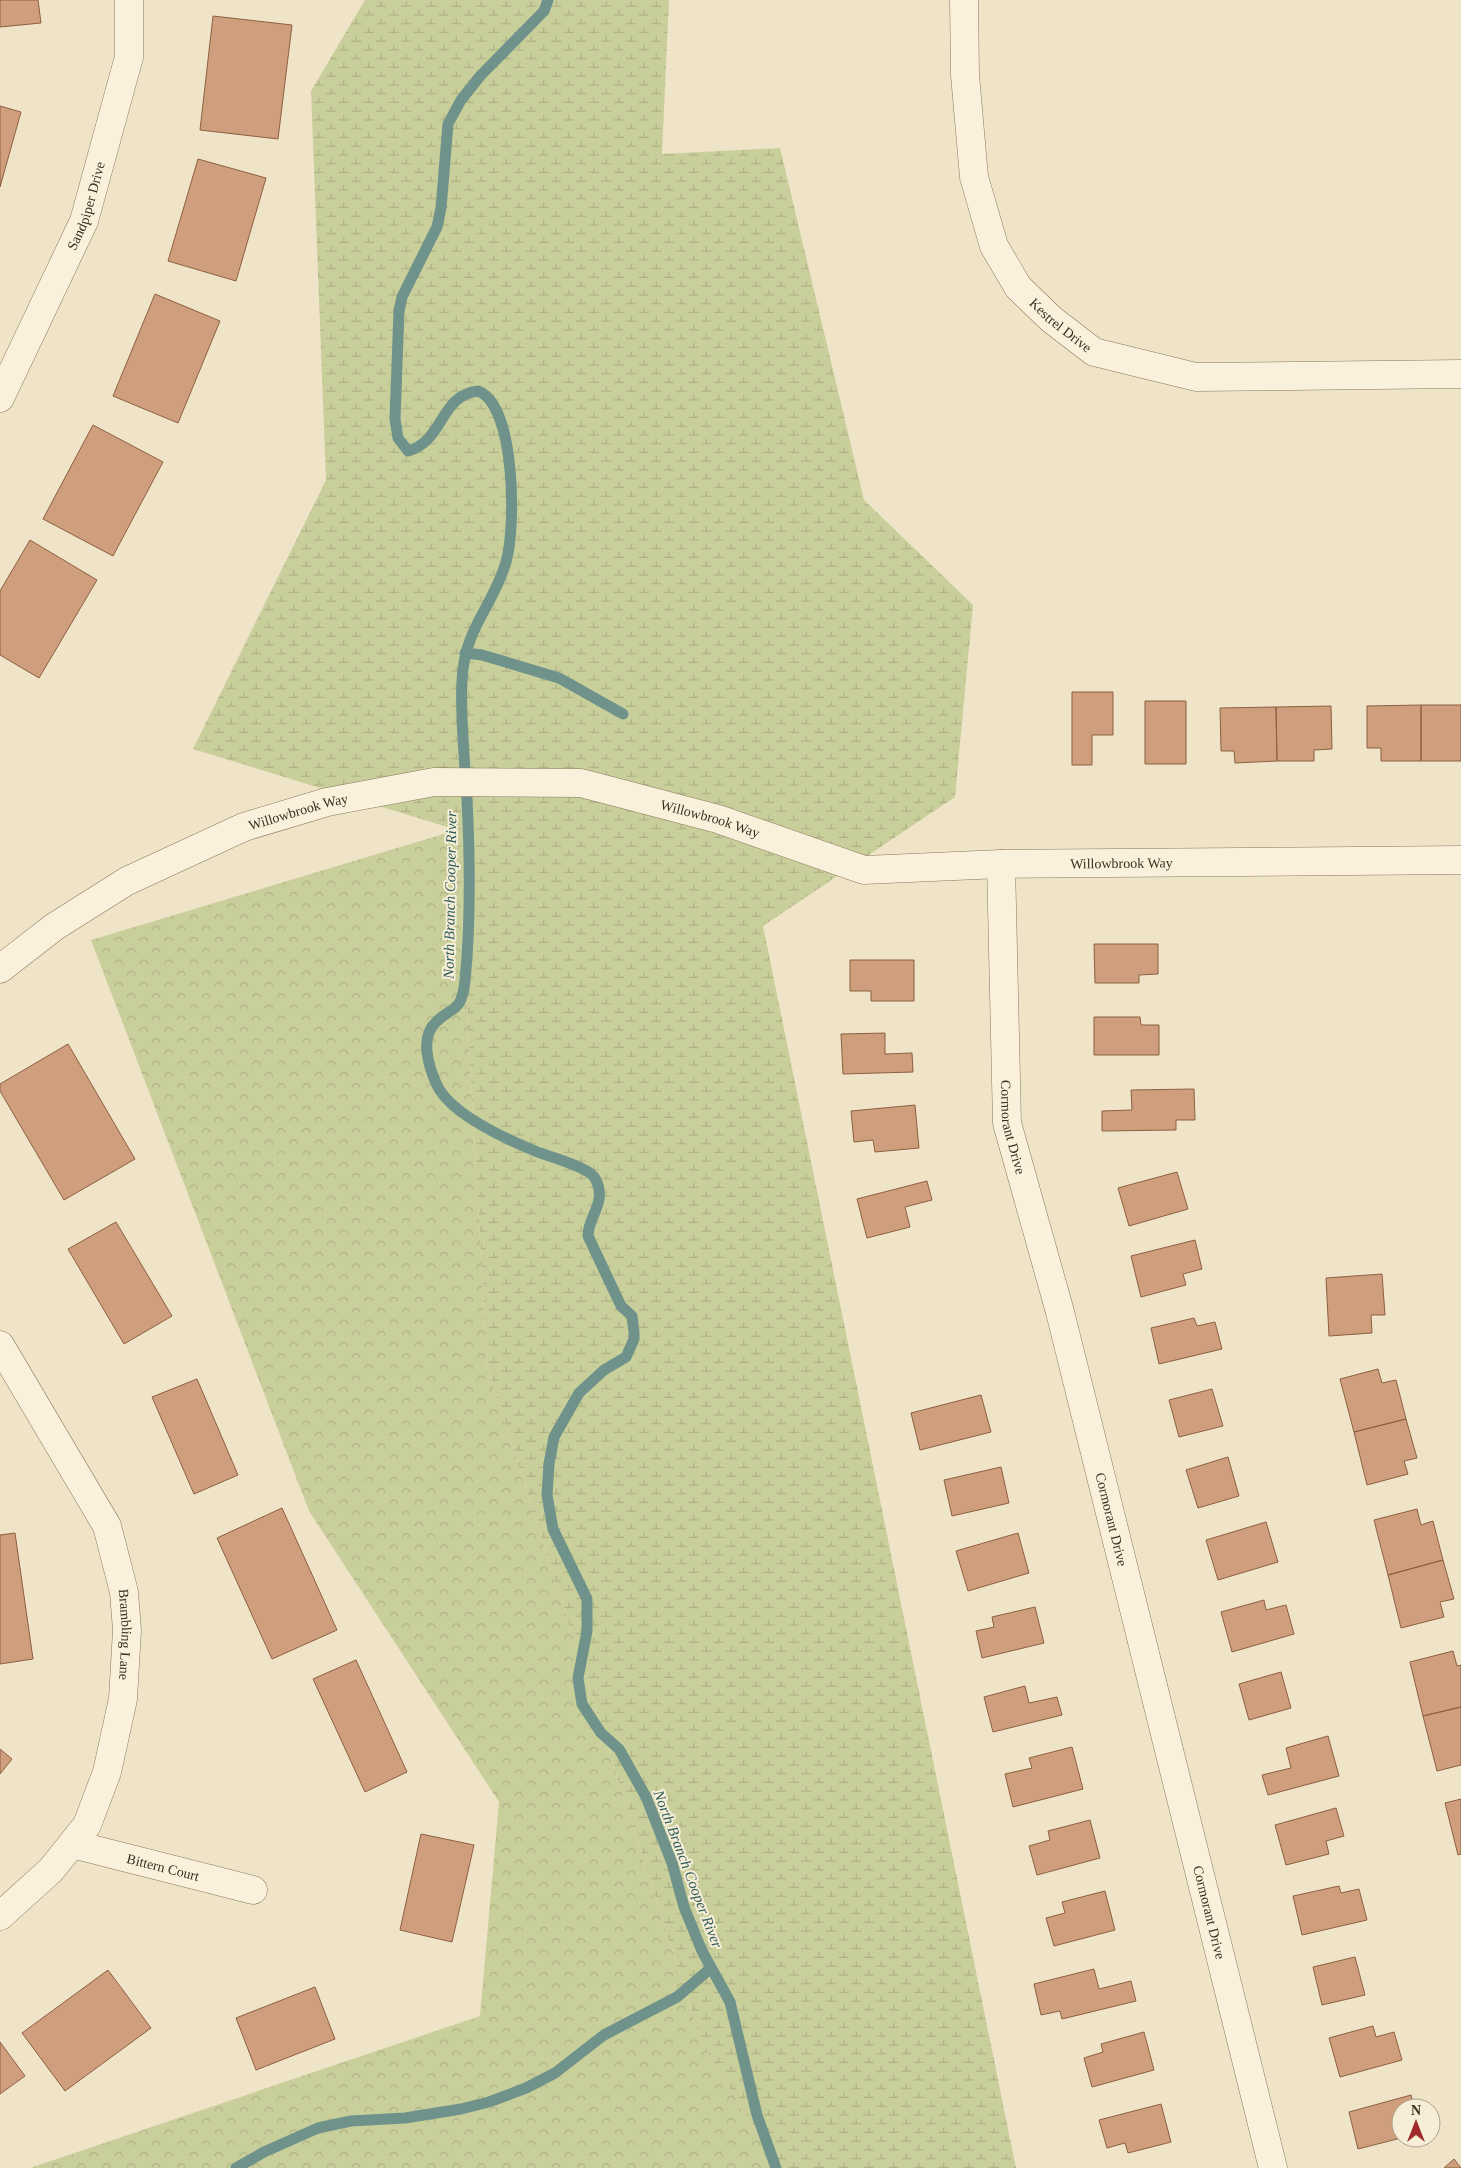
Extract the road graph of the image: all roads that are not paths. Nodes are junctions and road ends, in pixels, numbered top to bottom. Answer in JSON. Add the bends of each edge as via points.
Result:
{"nodes":[{"id":1,"x":129,"y":0,"type":"edge"},
{"id":2,"x":964,"y":0,"type":"edge"},
{"id":3,"x":1461,"y":374,"type":"edge"},
{"id":4,"x":0,"y":398,"type":"edge"},
{"id":5,"x":1461,"y":860,"type":"edge"},
{"id":6,"x":1001,"y":864,"type":"junction"},
{"id":7,"x":0,"y":969,"type":"edge"},
{"id":8,"x":0,"y":1345,"type":"edge"},
{"id":9,"x":72,"y":1844,"type":"junction"},
{"id":10,"x":253,"y":1890,"type":"dead end"},
{"id":11,"x":0,"y":1916,"type":"edge"},
{"id":12,"x":1273,"y":2168,"type":"edge"}],
"edges":[{"from":1,"to":4,"type":"street","name":"Sandpiper Drive","via":[[129,57],[84,221]]},
{"from":2,"to":3,"type":"street","name":"Kestrel Drive","via":[[965,75],[974,176],[994,246],[1018,287],[1051,319],[1094,352],[1196,377]]},
{"from":5,"to":6,"type":"street","name":"Willowbrook Way"},
{"from":6,"to":7,"type":"street","name":"Willowbrook Way","via":[[864,870],[718,819],[581,783],[434,782],[327,802],[244,827],[127,881],[54,926]]},
{"from":6,"to":12,"type":"street","name":"Cormorant Drive","via":[[1007,1123],[1060,1312]]},
{"from":8,"to":9,"type":"street","name":"Brambling Lane","via":[[107,1526],[124,1592],[127,1630],[123,1699],[107,1772],[87,1825]]},
{"from":9,"to":10,"type":"street","name":"Bittern Court"},
{"from":9,"to":11,"type":"street","name":"Brambling Lane","via":[[51,1870]]}]}
